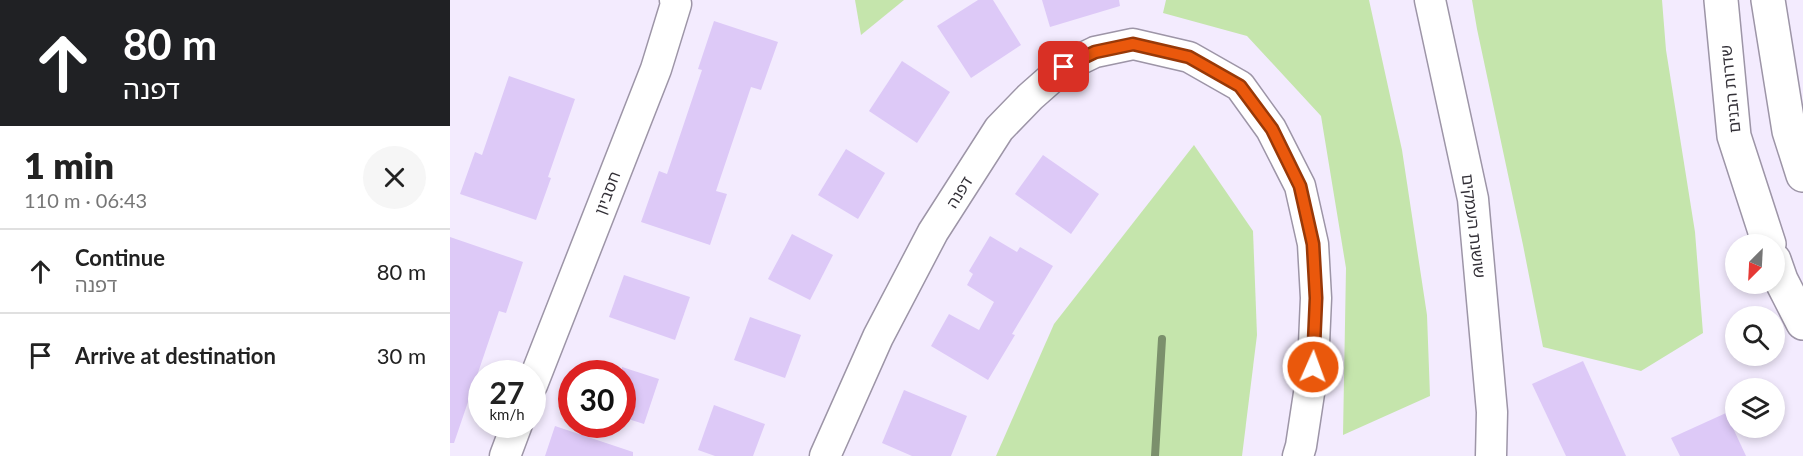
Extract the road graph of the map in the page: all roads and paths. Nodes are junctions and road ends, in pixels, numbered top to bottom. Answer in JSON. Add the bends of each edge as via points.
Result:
{"nodes":[{"id":1,"x":675,"y":0,"type":"edge"},
{"id":2,"x":1430,"y":0,"type":"edge"},
{"id":3,"x":1721,"y":0,"type":"edge"},
{"id":4,"x":1767,"y":0,"type":"edge"},
{"id":5,"x":1803,"y":175,"type":"edge"},
{"id":6,"x":1766,"y":234,"type":"edge"},
{"id":7,"x":1785,"y":288,"type":"edge"},
{"id":8,"x":1803,"y":323,"type":"edge"},
{"id":9,"x":542,"y":360,"type":"edge"},
{"id":10,"x":512,"y":438,"type":"edge"},
{"id":11,"x":505,"y":456,"type":"edge"},
{"id":12,"x":825,"y":456,"type":"edge"},
{"id":13,"x":1298,"y":456,"type":"edge"},
{"id":14,"x":1491,"y":456,"type":"edge"}],
"edges":[{"from":1,"to":9,"type":"street","name":"חסביון","via":[[656,69]]},
{"from":2,"to":14,"type":"street","name":"שושנת העמקים","via":[[1473,199],[1492,412]]},
{"from":3,"to":6,"type":"main road","name":"שדרות הבנים","via":[[1734,136]]},
{"from":4,"to":5,"type":"main road","via":[[1789,131]]},
{"from":7,"to":8,"type":"main road"},
{"from":10,"to":11,"type":"street"},
{"from":12,"to":13,"type":"street","name":"דפנה","via":[[878,337],[933,232],[999,129],[1064,67],[1095,52],[1133,44],[1189,57],[1240,86],[1272,129],[1300,186],[1313,244],[1316,298],[1313,367]]}]}
